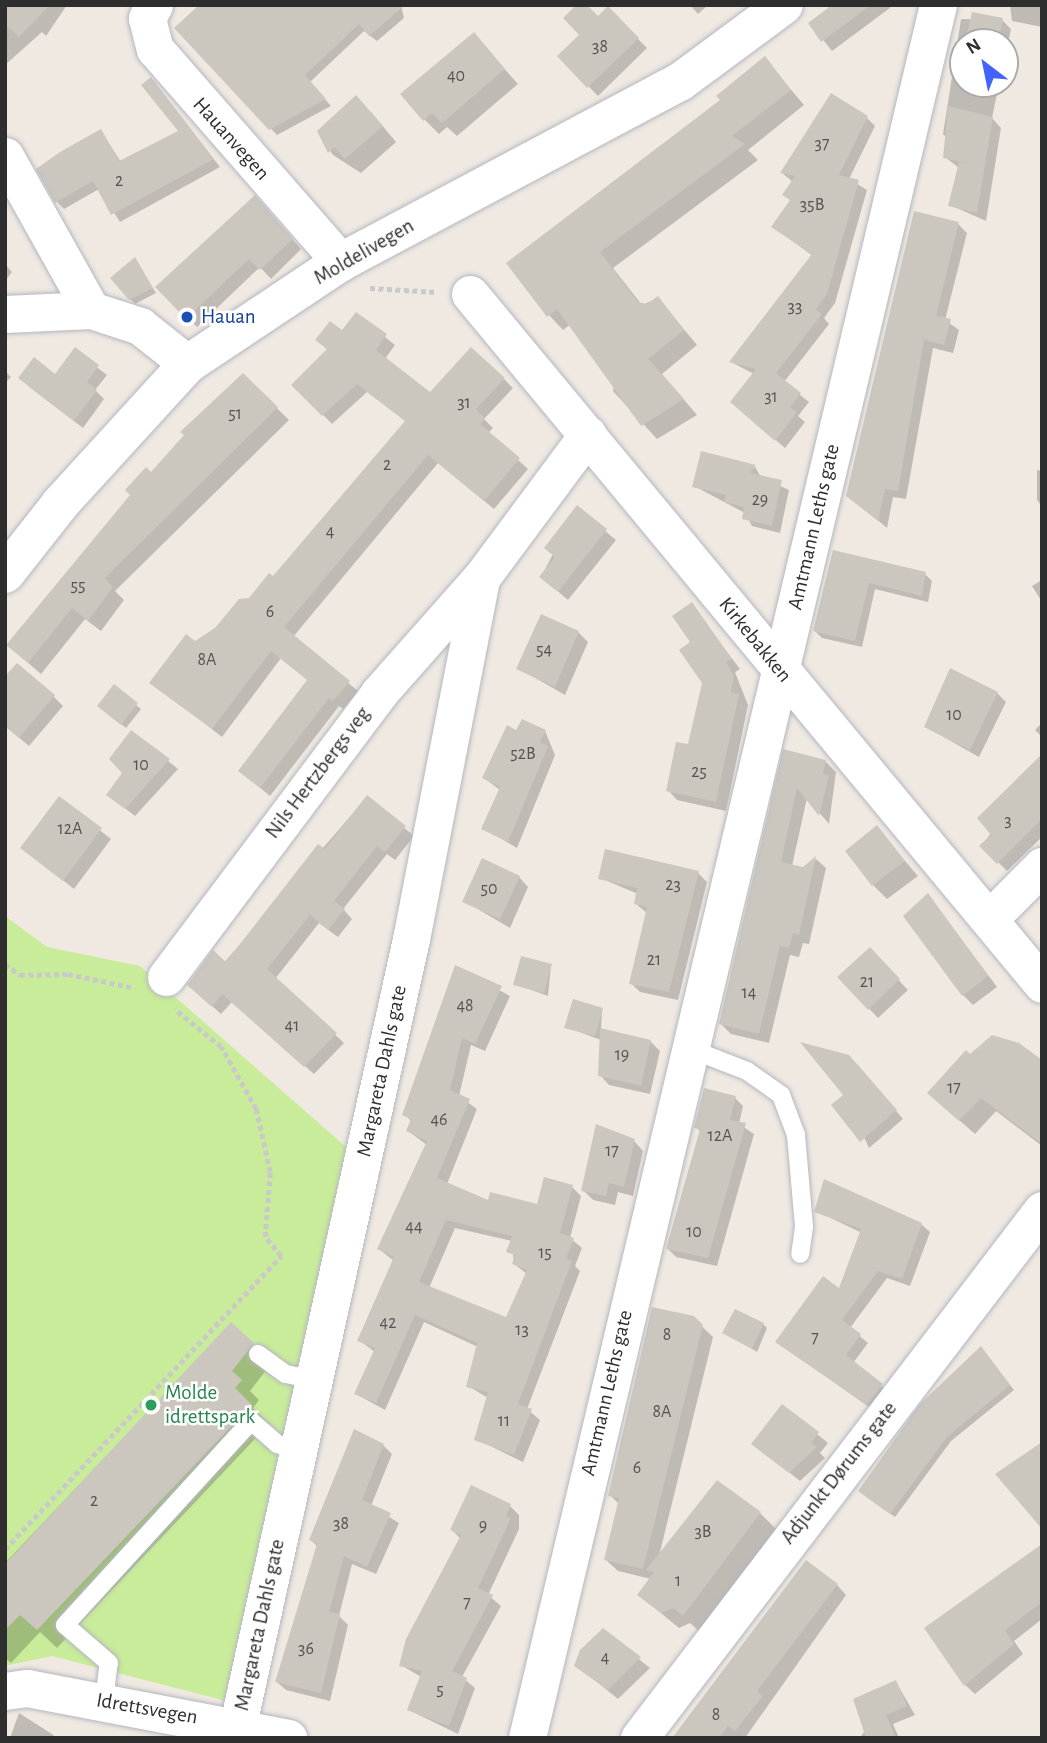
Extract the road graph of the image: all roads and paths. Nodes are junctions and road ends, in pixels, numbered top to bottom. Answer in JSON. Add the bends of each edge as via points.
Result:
{"nodes":[{"id":1,"x":154,"y":5,"type":"edge"},
{"id":2,"x":784,"y":5,"type":"edge"},
{"id":3,"x":939,"y":5,"type":"edge"},
{"id":4,"x":5,"y":156,"type":"edge"},
{"id":5,"x":349,"y":272,"type":"junction"},
{"id":6,"x":470,"y":294,"type":"joint"},
{"id":7,"x":90,"y":310,"type":"junction"},
{"id":8,"x":5,"y":314,"type":"edge"},
{"id":9,"x":188,"y":364,"type":"junction"},
{"id":10,"x":588,"y":434,"type":"junction"},
{"id":11,"x":5,"y":574,"type":"edge"},
{"id":12,"x":481,"y":578,"type":"junction"},
{"id":13,"x":779,"y":670,"type":"junction"},
{"id":14,"x":1042,"y":866,"type":"edge"},
{"id":15,"x":990,"y":918,"type":"junction"},
{"id":16,"x":5,"y":964,"type":"edge"},
{"id":17,"x":1042,"y":984,"type":"edge"},
{"id":18,"x":158,"y":991,"type":"junction"},
{"id":19,"x":688,"y":1048,"type":"junction"},
{"id":20,"x":1042,"y":1210,"type":"edge"},
{"id":21,"x":800,"y":1254,"type":"dead end"},
{"id":22,"x":222,"y":1318,"type":"junction"},
{"id":23,"x":229,"y":1324,"type":"dead end"},
{"id":24,"x":258,"y":1354,"type":"dead end"},
{"id":25,"x":314,"y":1380,"type":"junction"},
{"id":26,"x":299,"y":1451,"type":"junction"},
{"id":27,"x":5,"y":1549,"type":"edge"},
{"id":28,"x":5,"y":1691,"type":"edge"},
{"id":29,"x":104,"y":1701,"type":"junction"},
{"id":30,"x":237,"y":1731,"type":"edge"},
{"id":31,"x":288,"y":1738,"type":"edge"},
{"id":32,"x":527,"y":1738,"type":"edge"},
{"id":33,"x":639,"y":1738,"type":"edge"}],
"edges":[{"from":1,"to":5,"type":"street","name":"Hauanvegen","via":[[147,18],[155,49]]},
{"from":2,"to":5,"type":"main road","name":"Moldelivegen","via":[[680,82]]},
{"from":3,"to":13,"type":"street","name":"Amtmann Leths gate"},
{"from":4,"to":7,"type":"street"},
{"from":5,"to":6,"type":"path"},
{"from":5,"to":9,"type":"main road","name":"Moldelivegen"},
{"from":6,"to":10,"type":"street","name":"Kirkebakken"},
{"from":7,"to":8,"type":"street"},
{"from":7,"to":9,"type":"street","via":[[140,326]]},
{"from":9,"to":11,"type":"main road","name":"Moldelivegen","via":[[60,504]]},
{"from":10,"to":12,"type":"street","name":"Margareta Dahls gate"},
{"from":10,"to":13,"type":"street","name":"Kirkebakken"},
{"from":12,"to":18,"type":"street","name":"Nils Hertzbergs veg","via":[[379,692]]},
{"from":12,"to":25,"type":"street","name":"Margareta Dahls gate","via":[[411,939]]},
{"from":13,"to":15,"type":"street","name":"Kirkebakken"},
{"from":13,"to":19,"type":"street","name":"Amtmann Leths gate"},
{"from":14,"to":15,"type":"street"},
{"from":15,"to":17,"type":"street","name":"Kirkebakken"},
{"from":16,"to":18,"type":"path","via":[[20,975],[99,978]]},
{"from":18,"to":22,"type":"path","via":[[228,1058],[242,1078],[265,1141],[270,1206],[265,1237],[281,1256]]},
{"from":19,"to":21,"type":"lane","via":[[747,1071],[781,1095],[796,1135],[804,1227]]},
{"from":19,"to":32,"type":"street","name":"Amtmann Leths gate"},
{"from":20,"to":33,"type":"street","name":"Adjunkt Dørums gate"},
{"from":22,"to":23,"type":"path"},
{"from":22,"to":27,"type":"path"},
{"from":24,"to":25,"type":"lane","via":[[286,1374]]},
{"from":25,"to":26,"type":"street","name":"Margareta Dahls gate"},
{"from":26,"to":29,"type":"lane","via":[[277,1444],[251,1421],[65,1625],[109,1664]]},
{"from":26,"to":30,"type":"street","name":"Margareta Dahls gate"},
{"from":28,"to":29,"type":"street","name":"Idrettsvegen","via":[[27,1688]]},
{"from":29,"to":30,"type":"street","name":"Idrettsvegen"},
{"from":30,"to":31,"type":"street","name":"Idrettsvegen"}]}
